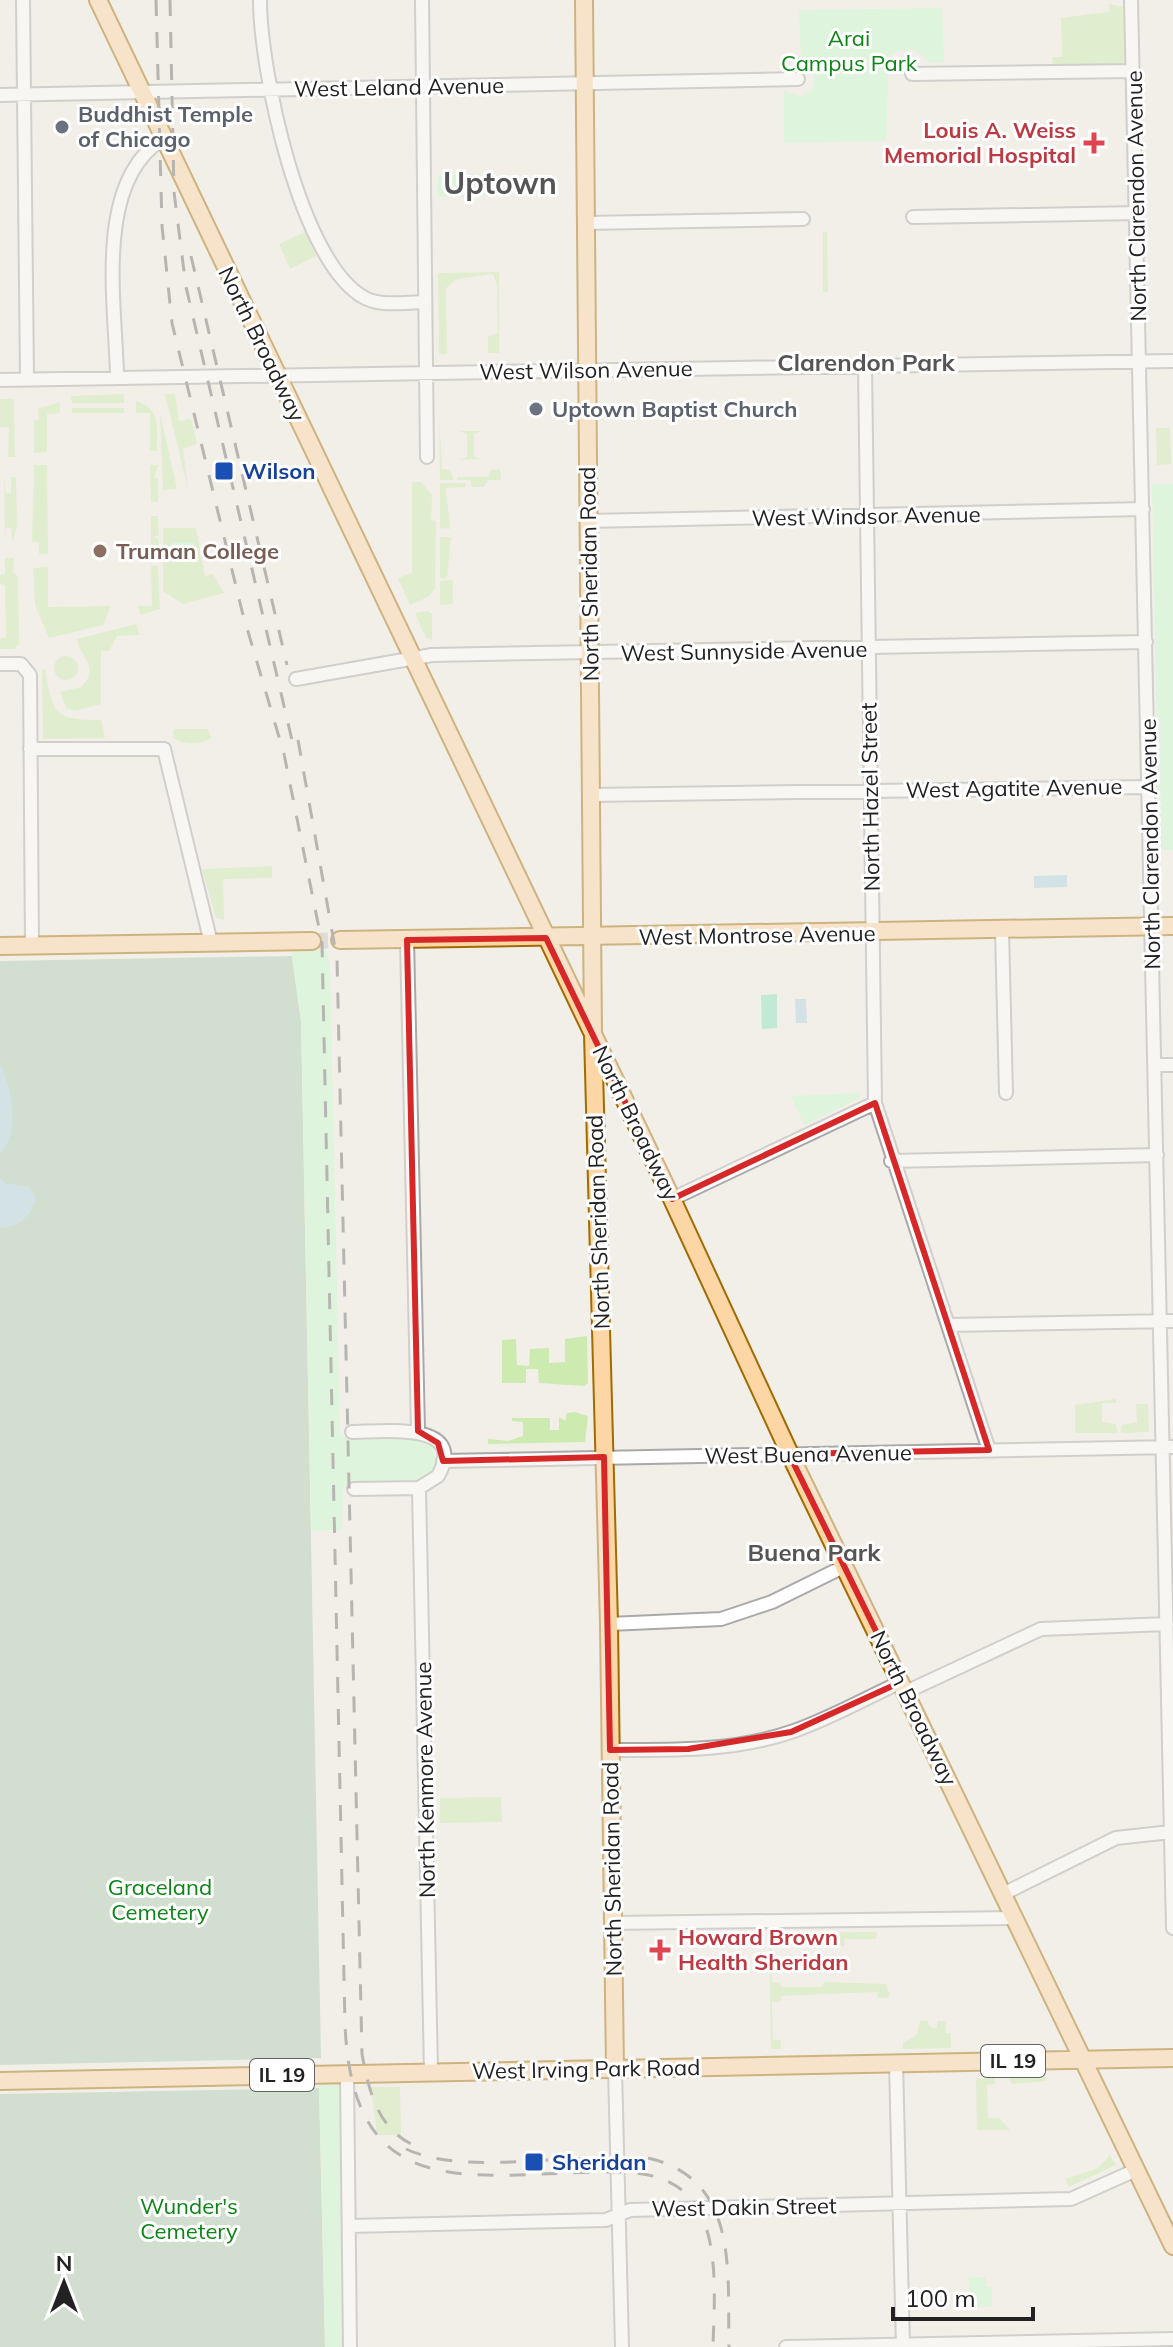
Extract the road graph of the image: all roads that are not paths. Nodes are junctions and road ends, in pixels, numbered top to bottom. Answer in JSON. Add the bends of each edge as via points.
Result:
{"nodes":[{"id":1,"x":23,"y":0,"type":"edge"},
{"id":2,"x":98,"y":0,"type":"edge"},
{"id":3,"x":260,"y":0,"type":"edge"},
{"id":4,"x":422,"y":0,"type":"edge"},
{"id":5,"x":584,"y":0,"type":"edge"},
{"id":6,"x":1131,"y":0,"type":"edge"},
{"id":7,"x":1133,"y":71,"type":"junction"},
{"id":8,"x":912,"y":74,"type":"dead end"},
{"id":9,"x":798,"y":79,"type":"dead end"},
{"id":10,"x":585,"y":84,"type":"junction"},
{"id":11,"x":423,"y":87,"type":"junction"},
{"id":12,"x":268,"y":89,"type":"junction"},
{"id":13,"x":141,"y":92,"type":"junction"},
{"id":14,"x":23,"y":94,"type":"junction"},
{"id":15,"x":0,"y":95,"type":"edge"},
{"id":16,"x":163,"y":139,"type":"junction"},
{"id":17,"x":1137,"y":213,"type":"junction"},
{"id":18,"x":913,"y":217,"type":"dead end"},
{"id":19,"x":803,"y":219,"type":"dead end"},
{"id":20,"x":586,"y":223,"type":"junction"},
{"id":21,"x":425,"y":302,"type":"junction"},
{"id":22,"x":1173,"y":361,"type":"edge"},
{"id":23,"x":1140,"y":362,"type":"junction"},
{"id":24,"x":865,"y":366,"type":"junction"},
{"id":25,"x":587,"y":370,"type":"junction"},
{"id":26,"x":426,"y":373,"type":"junction"},
{"id":27,"x":277,"y":374,"type":"junction"},
{"id":28,"x":117,"y":377,"type":"junction"},
{"id":29,"x":27,"y":379,"type":"junction"},
{"id":30,"x":0,"y":380,"type":"edge"},
{"id":31,"x":427,"y":457,"type":"dead end"},
{"id":32,"x":1143,"y":509,"type":"junction"},
{"id":33,"x":867,"y":516,"type":"junction"},
{"id":34,"x":588,"y":521,"type":"junction"},
{"id":35,"x":1146,"y":642,"type":"junction"},
{"id":36,"x":868,"y":649,"type":"junction"},
{"id":37,"x":590,"y":653,"type":"junction"},
{"id":38,"x":412,"y":657,"type":"junction"},
{"id":39,"x":0,"y":664,"type":"edge"},
{"id":40,"x":296,"y":679,"type":"dead end"},
{"id":41,"x":30,"y":749,"type":"junction"},
{"id":42,"x":1149,"y":787,"type":"junction"},
{"id":43,"x":870,"y":790,"type":"junction"},
{"id":44,"x":591,"y":795,"type":"junction"},
{"id":45,"x":1173,"y":926,"type":"edge"},
{"id":46,"x":1152,"y":927,"type":"junction"},
{"id":47,"x":1002,"y":931,"type":"junction"},
{"id":48,"x":871,"y":934,"type":"junction"},
{"id":49,"x":546,"y":938,"type":"junction"},
{"id":50,"x":592,"y":938,"type":"junction"},
{"id":51,"x":340,"y":940,"type":"tunnel mouth"},
{"id":52,"x":407,"y":940,"type":"junction"},
{"id":53,"x":312,"y":941,"type":"tunnel mouth"},
{"id":54,"x":211,"y":943,"type":"junction"},
{"id":55,"x":0,"y":946,"type":"edge"},
{"id":56,"x":32,"y":946,"type":"junction"},
{"id":57,"x":593,"y":1034,"type":"junction"},
{"id":58,"x":1155,"y":1065,"type":"junction"},
{"id":59,"x":1173,"y":1065,"type":"edge"},
{"id":60,"x":1006,"y":1093,"type":"dead end"},
{"id":61,"x":875,"y":1103,"type":"junction"},
{"id":62,"x":1157,"y":1155,"type":"junction"},
{"id":63,"x":891,"y":1161,"type":"junction"},
{"id":64,"x":672,"y":1199,"type":"junction"},
{"id":65,"x":1167,"y":1322,"type":"edge"},
{"id":66,"x":948,"y":1325,"type":"junction"},
{"id":67,"x":418,"y":1431,"type":"junction"},
{"id":68,"x":352,"y":1432,"type":"dead end"},
{"id":69,"x":1168,"y":1447,"type":"edge"},
{"id":70,"x":989,"y":1450,"type":"junction"},
{"id":71,"x":790,"y":1454,"type":"junction"},
{"id":72,"x":604,"y":1457,"type":"junction"},
{"id":73,"x":443,"y":1461,"type":"junction"},
{"id":74,"x":419,"y":1488,"type":"junction"},
{"id":75,"x":354,"y":1489,"type":"dead end"},
{"id":76,"x":1169,"y":1549,"type":"edge"},
{"id":77,"x":845,"y":1566,"type":"junction"},
{"id":78,"x":609,"y":1624,"type":"junction"},
{"id":79,"x":1167,"y":1624,"type":"junction"},
{"id":80,"x":904,"y":1687,"type":"junction"},
{"id":81,"x":610,"y":1750,"type":"junction"},
{"id":82,"x":1171,"y":1832,"type":"junction"},
{"id":83,"x":1173,"y":1888,"type":"edge"},
{"id":84,"x":1003,"y":1894,"type":"junction"},
{"id":85,"x":1014,"y":1918,"type":"junction"},
{"id":86,"x":612,"y":1923,"type":"junction"},
{"id":87,"x":1173,"y":1928,"type":"edge"},
{"id":88,"x":1173,"y":2058,"type":"edge"},
{"id":89,"x":1081,"y":2059,"type":"junction"},
{"id":90,"x":896,"y":2063,"type":"junction"},
{"id":91,"x":615,"y":2069,"type":"junction"},
{"id":92,"x":431,"y":2072,"type":"junction"},
{"id":93,"x":347,"y":2074,"type":"junction"},
{"id":94,"x":0,"y":2081,"type":"edge"},
{"id":95,"x":1136,"y":2170,"type":"junction"},
{"id":96,"x":899,"y":2203,"type":"junction"},
{"id":97,"x":619,"y":2215,"type":"junction"},
{"id":98,"x":349,"y":2226,"type":"junction"},
{"id":99,"x":1173,"y":2246,"type":"edge"},
{"id":100,"x":1173,"y":2339,"type":"edge"},
{"id":101,"x":903,"y":2346,"type":"edge"},
{"id":102,"x":350,"y":2347,"type":"edge"},
{"id":103,"x":622,"y":2347,"type":"edge"},
{"id":104,"x":786,"y":2347,"type":"edge"}],
"edges":[{"from":1,"to":14,"type":"street"},
{"from":2,"to":13,"type":"main road","name":"North Broadway"},
{"from":3,"to":12,"type":"street"},
{"from":4,"to":11,"type":"street"},
{"from":5,"to":10,"type":"main road","name":"North Sheridan Road"},
{"from":6,"to":7,"type":"street","name":"North Clarendon Avenue"},
{"from":7,"to":8,"type":"street"},
{"from":7,"to":17,"type":"street","name":"North Clarendon Avenue"},
{"from":9,"to":10,"type":"street","name":"West Leland Avenue"},
{"from":10,"to":11,"type":"street","name":"West Leland Avenue"},
{"from":10,"to":20,"type":"main road","name":"North Sheridan Road"},
{"from":11,"to":12,"type":"street","name":"West Leland Avenue"},
{"from":11,"to":21,"type":"street"},
{"from":12,"to":13,"type":"street","name":"West Leland Avenue"},
{"from":12,"to":21,"type":"street","via":[[294,180],[343,279],[368,300]]},
{"from":13,"to":14,"type":"street","name":"West Leland Avenue"},
{"from":13,"to":16,"type":"main road","name":"North Broadway"},
{"from":14,"to":15,"type":"street","name":"West Leland Avenue"},
{"from":14,"to":29,"type":"street"},
{"from":16,"to":27,"type":"main road","name":"North Broadway"},
{"from":16,"to":28,"type":"street","via":[[132,168],[116,211]]},
{"from":17,"to":18,"type":"street"},
{"from":17,"to":23,"type":"street","name":"North Clarendon Avenue"},
{"from":19,"to":20,"type":"street"},
{"from":20,"to":25,"type":"main road","name":"North Sheridan Road"},
{"from":21,"to":26,"type":"street"},
{"from":22,"to":23,"type":"street","name":"West Wilson Avenue"},
{"from":23,"to":24,"type":"street","name":"West Wilson Avenue"},
{"from":23,"to":32,"type":"street","name":"North Clarendon Avenue"},
{"from":24,"to":25,"type":"street","name":"West Wilson Avenue"},
{"from":24,"to":33,"type":"street","name":"North Hazel Street"},
{"from":25,"to":26,"type":"street","name":"West Wilson Avenue"},
{"from":25,"to":34,"type":"main road","name":"North Sheridan Road"},
{"from":26,"to":27,"type":"street","name":"West Wilson Avenue"},
{"from":26,"to":31,"type":"street"},
{"from":27,"to":28,"type":"street","name":"West Wilson Avenue"},
{"from":27,"to":38,"type":"main road","name":"North Broadway"},
{"from":28,"to":29,"type":"street","name":"West Wilson Avenue"},
{"from":29,"to":30,"type":"street","name":"West Wilson Avenue"},
{"from":32,"to":33,"type":"street","name":"West Windsor Avenue"},
{"from":32,"to":35,"type":"street","name":"North Clarendon Avenue"},
{"from":33,"to":34,"type":"street","name":"West Windsor Avenue"},
{"from":33,"to":36,"type":"street","name":"North Hazel Street"},
{"from":34,"to":37,"type":"main road","name":"North Sheridan Road"},
{"from":35,"to":36,"type":"street","name":"West Sunnyside Avenue"},
{"from":35,"to":42,"type":"street","name":"North Clarendon Avenue"},
{"from":36,"to":37,"type":"street","name":"West Sunnyside Avenue"},
{"from":36,"to":43,"type":"street","name":"North Hazel Street"},
{"from":37,"to":38,"type":"street","name":"West Sunnyside Avenue"},
{"from":37,"to":44,"type":"main road","name":"North Sheridan Road"},
{"from":38,"to":40,"type":"street","name":"West Sunnyside Avenue"},
{"from":38,"to":49,"type":"main road","name":"North Broadway"},
{"from":39,"to":41,"type":"street","via":[[26,667],[30,675]]},
{"from":41,"to":54,"type":"street","via":[[164,749]]},
{"from":41,"to":56,"type":"street"},
{"from":42,"to":43,"type":"street","name":"West Agatite Avenue"},
{"from":42,"to":46,"type":"street","name":"North Clarendon Avenue"},
{"from":43,"to":44,"type":"street","name":"West Agatite Avenue"},
{"from":43,"to":48,"type":"street","name":"North Hazel Street"},
{"from":44,"to":50,"type":"main road","name":"North Sheridan Road"},
{"from":45,"to":46,"type":"main road","name":"West Montrose Avenue"},
{"from":46,"to":47,"type":"main road","name":"West Montrose Avenue"},
{"from":46,"to":58,"type":"street","name":"North Clarendon Avenue"},
{"from":47,"to":48,"type":"main road","name":"West Montrose Avenue"},
{"from":47,"to":60,"type":"street"},
{"from":48,"to":50,"type":"main road","name":"West Montrose Avenue"},
{"from":48,"to":61,"type":"street","name":"North Hazel Street"},
{"from":49,"to":50,"type":"main road","name":"West Montrose Avenue"},
{"from":49,"to":52,"type":"main road","name":"West Montrose Avenue"},
{"from":49,"to":57,"type":"main road","name":"North Broadway"},
{"from":50,"to":57,"type":"main road","name":"North Sheridan Road"},
{"from":51,"to":52,"type":"main road","name":"West Montrose Avenue"},
{"from":52,"to":67,"type":"street"},
{"from":53,"to":54,"type":"main road"},
{"from":54,"to":56,"type":"main road"},
{"from":55,"to":56,"type":"main road"},
{"from":57,"to":64,"type":"main road","name":"North Broadway"},
{"from":57,"to":72,"type":"main road","name":"North Sheridan Road"},
{"from":58,"to":59,"type":"street"},
{"from":58,"to":62,"type":"street","name":"North Clarendon Avenue"},
{"from":61,"to":63,"type":"street","name":"North Hazel Street"},
{"from":61,"to":64,"type":"street"},
{"from":62,"to":63,"type":"street"},
{"from":62,"to":65,"type":"street","name":"North Clarendon Avenue"},
{"from":63,"to":66,"type":"street","name":"North Hazel Street"},
{"from":64,"to":71,"type":"main road","name":"North Broadway"},
{"from":65,"to":66,"type":"street"},
{"from":65,"to":69,"type":"street","name":"North Clarendon Avenue"},
{"from":66,"to":70,"type":"street","name":"North Hazel Street"},
{"from":67,"to":68,"type":"street"},
{"from":67,"to":73,"type":"street","via":[[438,1443]]},
{"from":69,"to":70,"type":"street","name":"West Buena Avenue"},
{"from":69,"to":76,"type":"street","name":"North Clarendon Avenue"},
{"from":70,"to":71,"type":"street","name":"West Buena Avenue"},
{"from":71,"to":72,"type":"street","name":"West Buena Avenue"},
{"from":71,"to":77,"type":"main road","name":"North Broadway"},
{"from":72,"to":73,"type":"street","name":"West Buena Avenue"},
{"from":72,"to":78,"type":"main road","name":"North Sheridan Road"},
{"from":73,"to":74,"type":"street","via":[[438,1476]]},
{"from":74,"to":75,"type":"street"},
{"from":74,"to":92,"type":"street","name":"North Kenmore Avenue"},
{"from":76,"to":79,"type":"street","name":"North Clarendon Avenue"},
{"from":77,"to":78,"type":"street","via":[[772,1602],[721,1619]]},
{"from":77,"to":80,"type":"main road","name":"North Broadway"},
{"from":78,"to":81,"type":"main road","name":"North Sheridan Road"},
{"from":79,"to":80,"type":"street","via":[[1041,1629]]},
{"from":79,"to":82,"type":"street","name":"North Clarendon Avenue"},
{"from":80,"to":81,"type":"street","via":[[754,1742],[705,1749]]},
{"from":80,"to":84,"type":"main road","name":"North Broadway"},
{"from":81,"to":86,"type":"main road","name":"North Sheridan Road"},
{"from":82,"to":83,"type":"street","name":"North Clarendon Avenue"},
{"from":82,"to":84,"type":"street","via":[[1116,1838]]},
{"from":83,"to":87,"type":"street","name":"North Clarendon Avenue"},
{"from":84,"to":85,"type":"main road","name":"North Broadway"},
{"from":85,"to":86,"type":"street"},
{"from":85,"to":89,"type":"main road","name":"North Broadway"},
{"from":86,"to":91,"type":"main road","name":"North Sheridan Road"},
{"from":88,"to":89,"type":"main road","name":"West Irving Park Road","number":"IL 19"},
{"from":89,"to":90,"type":"main road","name":"West Irving Park Road","number":"IL 19"},
{"from":89,"to":95,"type":"main road","name":"North Broadway"},
{"from":90,"to":91,"type":"main road","name":"West Irving Park Road","number":"IL 19"},
{"from":90,"to":96,"type":"street"},
{"from":91,"to":92,"type":"main road","name":"West Irving Park Road","number":"IL 19"},
{"from":91,"to":97,"type":"street","name":"North Sheridan Road"},
{"from":92,"to":93,"type":"main road","name":"West Irving Park Road","number":"IL 19"},
{"from":93,"to":94,"type":"main road","name":"West Irving Park Road","number":"IL 19"},
{"from":93,"to":98,"type":"street"},
{"from":95,"to":96,"type":"street","name":"West Dakin Street","via":[[1071,2199]]},
{"from":95,"to":99,"type":"main road","name":"North Broadway"},
{"from":96,"to":97,"type":"street","name":"West Dakin Street","via":[[630,2210]]},
{"from":96,"to":101,"type":"street"},
{"from":97,"to":98,"type":"street","name":"West Dakin Street","via":[[603,2221]]},
{"from":97,"to":103,"type":"street","name":"North Sheridan Road"},
{"from":98,"to":102,"type":"street"},
{"from":100,"to":101,"type":"street"},
{"from":101,"to":104,"type":"street"}]}
